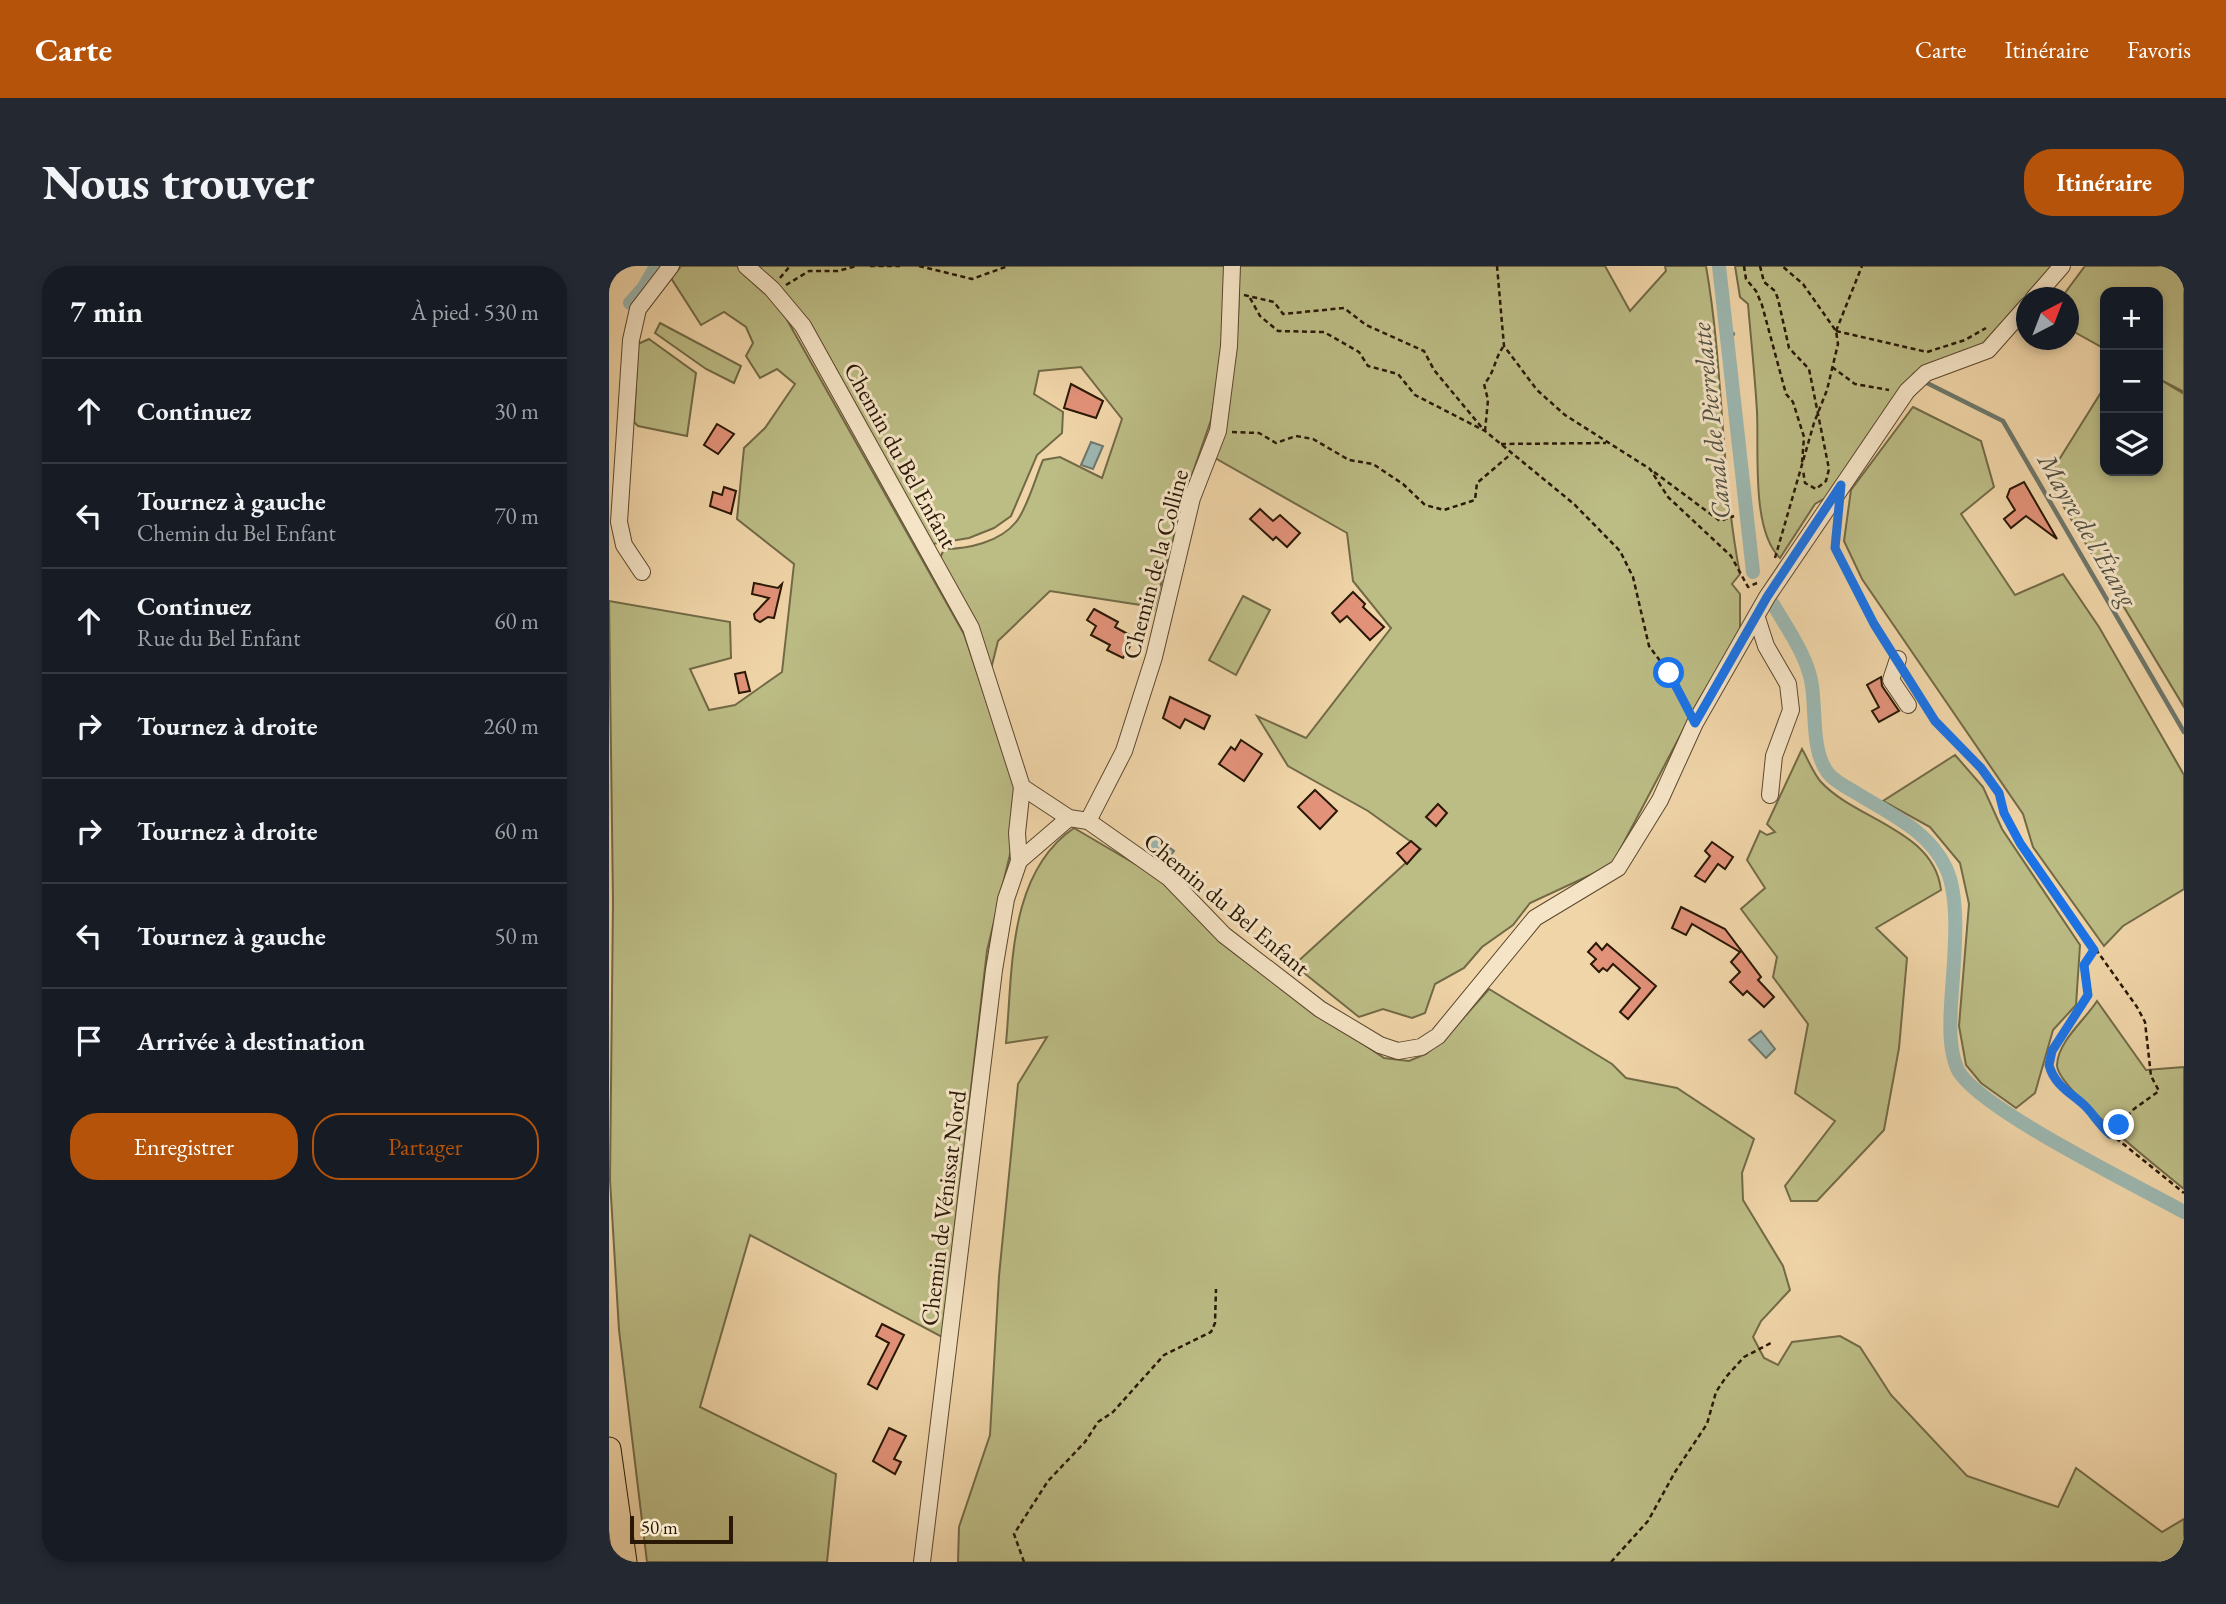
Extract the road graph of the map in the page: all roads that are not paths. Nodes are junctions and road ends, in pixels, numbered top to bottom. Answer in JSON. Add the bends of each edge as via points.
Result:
{"nodes":[{"id":1,"x":671,"y":266,"type":"edge"},
{"id":2,"x":746,"y":266,"type":"edge"},
{"id":3,"x":1232,"y":266,"type":"edge"},
{"id":4,"x":2061,"y":266,"type":"edge"},
{"id":5,"x":2043,"y":287,"type":"edge"},
{"id":6,"x":2016,"y":318,"type":"edge"},
{"id":7,"x":642,"y":572,"type":"dead end"},
{"id":8,"x":1757,"y":618,"type":"junction"},
{"id":9,"x":1898,"y":659,"type":"road end"},
{"id":10,"x":1908,"y":705,"type":"dead end"},
{"id":11,"x":1022,"y":787,"type":"junction"},
{"id":12,"x":1770,"y":795,"type":"dead end"},
{"id":13,"x":1069,"y":818,"type":"junction"},
{"id":14,"x":1088,"y":821,"type":"junction"},
{"id":15,"x":1019,"y":861,"type":"junction"},
{"id":16,"x":609,"y":1449,"type":"edge"},
{"id":17,"x":625,"y":1562,"type":"edge"},
{"id":18,"x":922,"y":1562,"type":"edge"}],
"edges":[{"from":1,"to":7,"type":"street","via":[[638,309],[628,368],[619,522],[624,545]]},
{"from":2,"to":11,"type":"street","name":"Chemin du Bel Enfant","via":[[803,326],[971,628]]},
{"from":3,"to":14,"type":"street","name":"Chemin de la Colline","via":[[1229,346],[1218,431],[1192,498],[1154,657],[1124,751]]},
{"from":4,"to":5,"type":"street"},
{"from":6,"to":8,"type":"street","name":"Chemin du Bel Enfant","via":[[1988,350],[1926,373],[1907,391]]},
{"from":8,"to":12,"type":"street","via":[[1766,646],[1788,684],[1791,710],[1775,756]]},
{"from":8,"to":14,"type":"street","name":"Chemin du Bel Enfant","via":[[1695,723],[1660,800],[1618,868],[1535,918],[1438,1035],[1421,1047],[1398,1051],[1380,1045],[1320,1009],[1224,935],[1169,878]]},
{"from":9,"to":10,"type":"street","via":[[1891,680]]},
{"from":11,"to":13,"type":"street","name":"Chemin du Bel Enfant"},
{"from":11,"to":15,"type":"street","name":"Chemin de Vénissat Nord"},
{"from":13,"to":14,"type":"street","name":"Chemin du Bel Enfant"},
{"from":13,"to":15,"type":"street"},
{"from":15,"to":18,"type":"street","name":"Chemin de Vénissat Nord","via":[[1006,899],[995,970]]},
{"from":16,"to":17,"type":"highway"}]}
